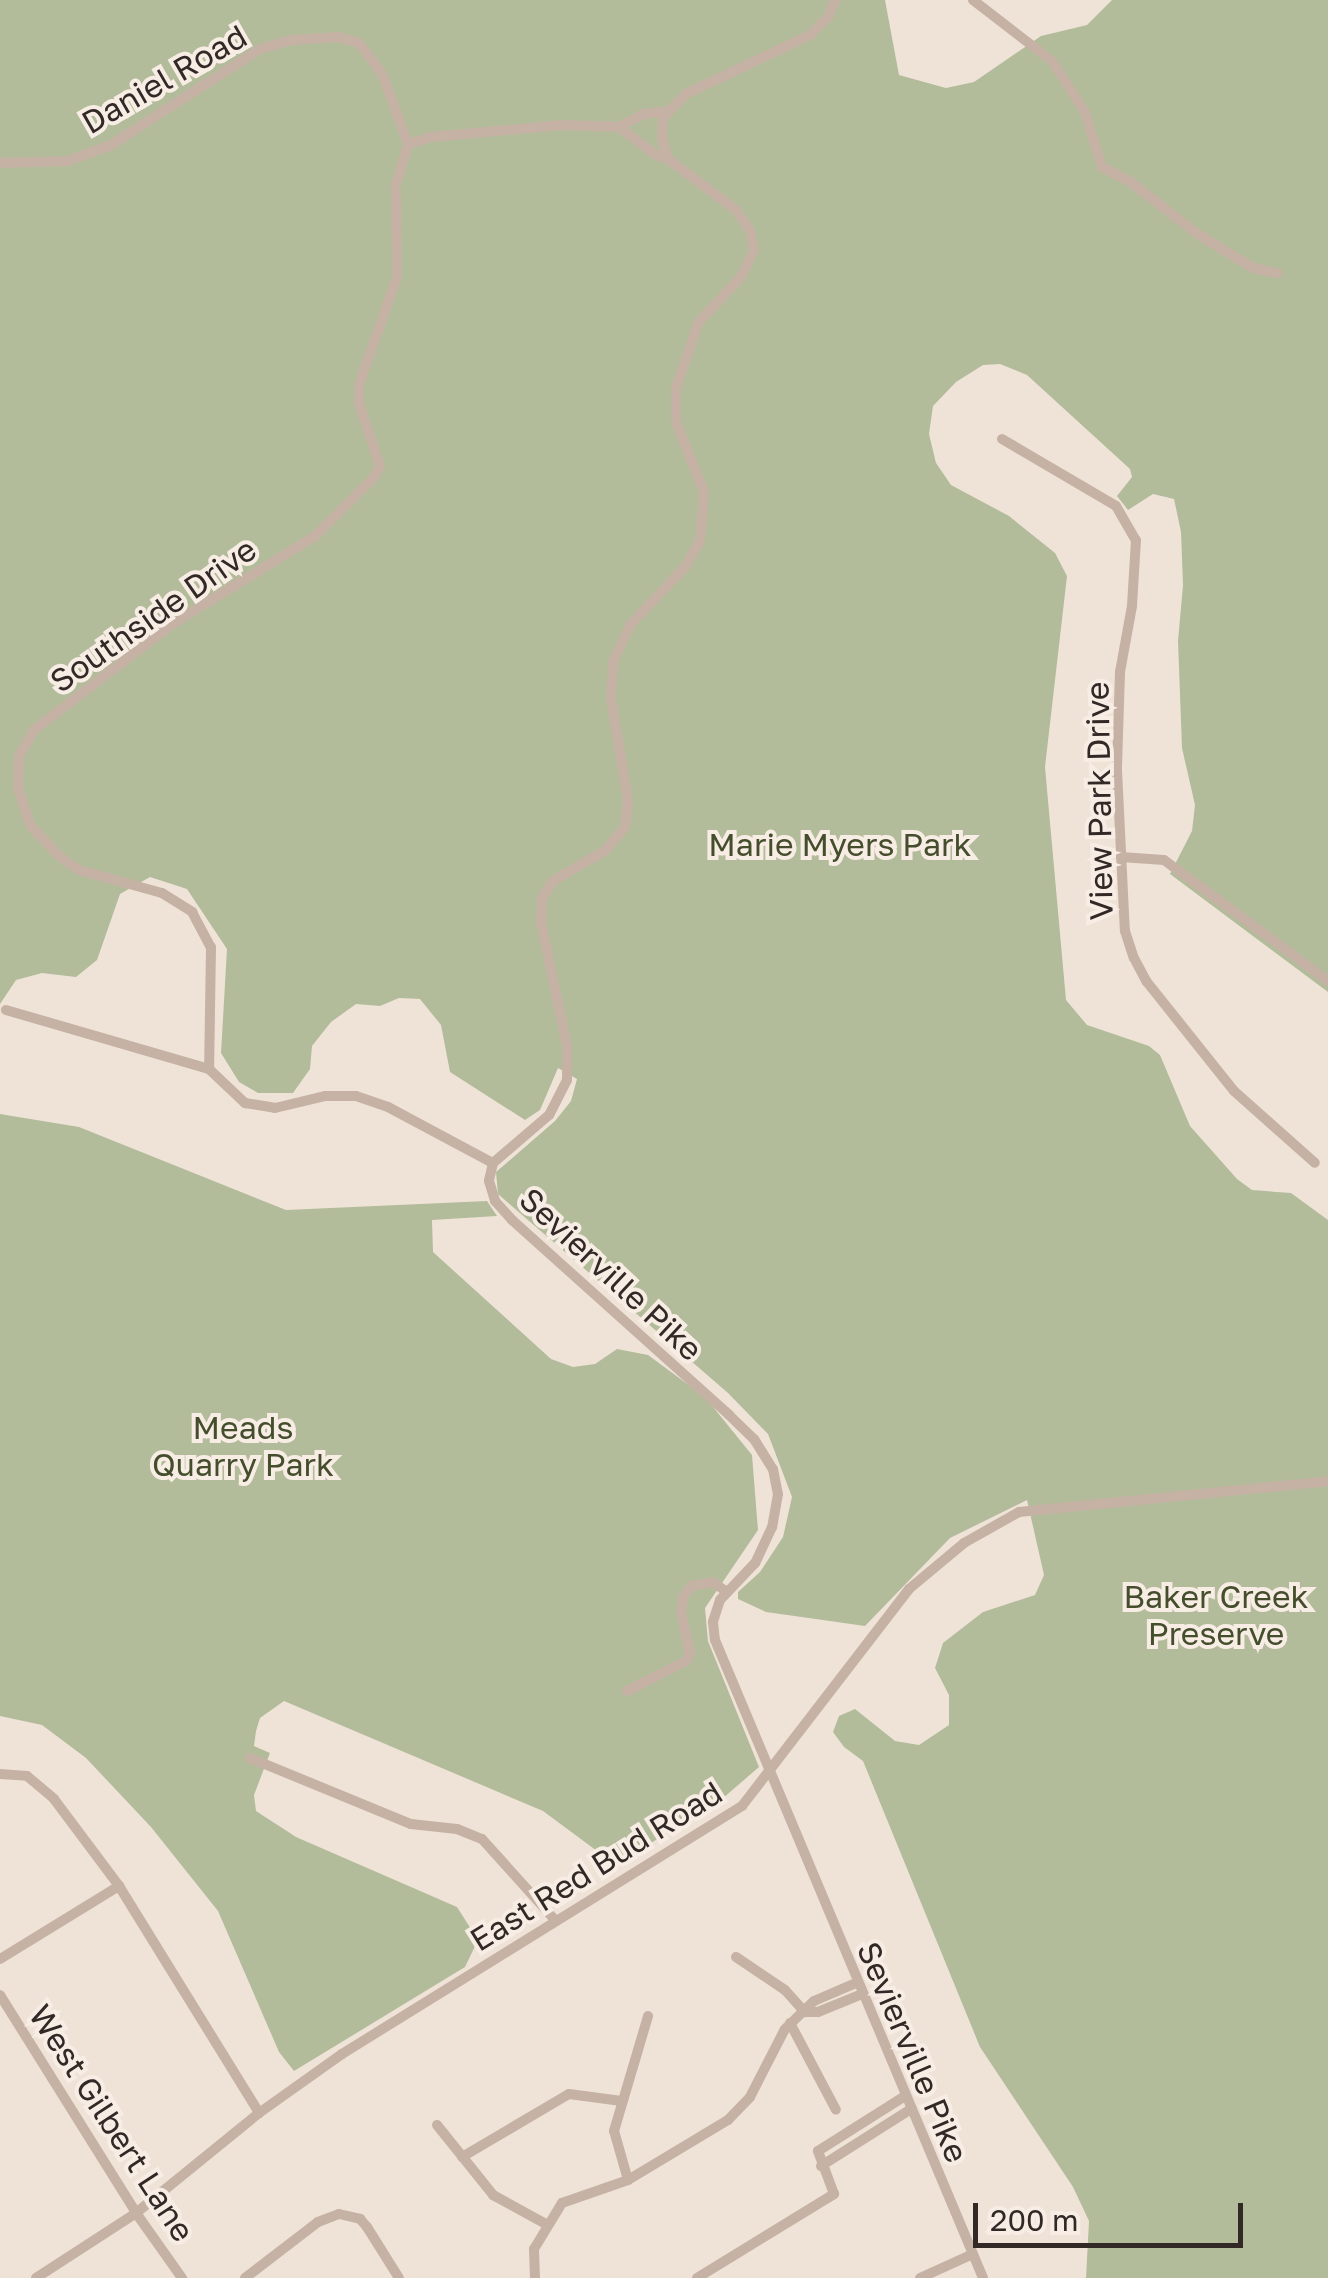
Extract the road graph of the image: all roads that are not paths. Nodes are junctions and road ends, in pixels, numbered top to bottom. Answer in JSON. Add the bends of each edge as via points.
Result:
{"nodes":[{"id":1,"x":836,"y":0,"type":"edge"},
{"id":2,"x":973,"y":0,"type":"edge"},
{"id":3,"x":666,"y":111,"type":"junction"},
{"id":4,"x":619,"y":127,"type":"junction"},
{"id":5,"x":408,"y":144,"type":"junction"},
{"id":6,"x":668,"y":159,"type":"junction"},
{"id":7,"x":0,"y":163,"type":"edge"},
{"id":8,"x":1277,"y":273,"type":"dead end"},
{"id":9,"x":1002,"y":439,"type":"dead end"},
{"id":10,"x":1121,"y":858,"type":"junction"},
{"id":11,"x":1328,"y":981,"type":"edge"},
{"id":12,"x":6,"y":1010,"type":"dead end"},
{"id":13,"x":209,"y":1069,"type":"junction"},
{"id":14,"x":493,"y":1163,"type":"junction"},
{"id":15,"x":1315,"y":1163,"type":"dead end"},
{"id":16,"x":1328,"y":1481,"type":"edge"},
{"id":17,"x":726,"y":1592,"type":"junction"},
{"id":18,"x":626,"y":1691,"type":"dead end"},
{"id":19,"x":250,"y":1758,"type":"dead end"},
{"id":20,"x":0,"y":1774,"type":"edge"},
{"id":21,"x":769,"y":1774,"type":"junction"},
{"id":22,"x":120,"y":1886,"type":"junction"},
{"id":23,"x":555,"y":1920,"type":"junction"},
{"id":24,"x":736,"y":1957,"type":"dead end"},
{"id":25,"x":0,"y":1959,"type":"edge"},
{"id":26,"x":856,"y":1982,"type":"junction"},
{"id":27,"x":862,"y":1994,"type":"junction"},
{"id":28,"x":0,"y":1995,"type":"edge"},
{"id":29,"x":805,"y":2012,"type":"junction"},
{"id":30,"x":648,"y":2016,"type":"dead end"},
{"id":31,"x":790,"y":2023,"type":"junction"},
{"id":32,"x":905,"y":2096,"type":"junction"},
{"id":33,"x":622,"y":2100,"type":"junction"},
{"id":34,"x":911,"y":2109,"type":"junction"},
{"id":35,"x":836,"y":2110,"type":"dead end"},
{"id":36,"x":259,"y":2113,"type":"junction"},
{"id":37,"x":437,"y":2125,"type":"dead end"},
{"id":38,"x":462,"y":2157,"type":"junction"},
{"id":39,"x":822,"y":2166,"type":"junction"},
{"id":40,"x":628,"y":2180,"type":"junction"},
{"id":41,"x":136,"y":2213,"type":"junction"},
{"id":42,"x":546,"y":2224,"type":"junction"},
{"id":43,"x":973,"y":2254,"type":"junction"},
{"id":44,"x":36,"y":2278,"type":"edge"},
{"id":45,"x":182,"y":2278,"type":"edge"},
{"id":46,"x":245,"y":2278,"type":"edge"},
{"id":47,"x":399,"y":2278,"type":"edge"},
{"id":48,"x":535,"y":2278,"type":"edge"},
{"id":49,"x":697,"y":2278,"type":"edge"},
{"id":50,"x":920,"y":2278,"type":"edge"},
{"id":51,"x":983,"y":2278,"type":"edge"}],
"edges":[{"from":1,"to":3,"type":"street","via":[[810,34],[694,90]]},
{"from":2,"to":8,"type":"street","via":[[1052,61],[1085,112],[1102,168],[1252,268]]},
{"from":3,"to":4,"type":"street"},
{"from":3,"to":6,"type":"street","via":[[661,130]]},
{"from":4,"to":5,"type":"street","via":[[562,125]]},
{"from":4,"to":6,"type":"street"},
{"from":5,"to":7,"type":"street","name":"Daniel Road","via":[[382,73],[359,43],[338,37],[260,50],[111,145],[68,160]]},
{"from":5,"to":13,"type":"street","name":"Southside Drive","via":[[396,185],[396,278],[359,385],[380,466],[329,524],[172,624],[34,730],[19,756],[18,788],[39,840],[79,870],[178,900],[204,929],[212,968]]},
{"from":6,"to":14,"type":"street","name":"Sevierville Pike","via":[[736,210],[754,250],[742,278],[698,323],[676,388],[676,422],[704,492],[700,541],[630,626],[613,662],[625,827],[606,850],[553,880],[542,898],[568,1046],[567,1080],[550,1115]]},
{"from":9,"to":10,"type":"street","name":"View Park Drive","via":[[1116,506],[1136,540],[1120,672]]},
{"from":10,"to":11,"type":"street","via":[[1164,860]]},
{"from":10,"to":15,"type":"street","name":"View Park Drive","via":[[1125,931],[1146,982],[1234,1091]]},
{"from":12,"to":13,"type":"street"},
{"from":13,"to":14,"type":"street","via":[[245,1103],[261,1108],[342,1094],[372,1100]]},
{"from":14,"to":17,"type":"street","name":"Sevierville Pike","via":[[490,1188],[500,1208],[729,1415],[767,1458],[778,1494],[772,1528],[754,1562]]},
{"from":16,"to":21,"type":"street","name":"East Red Bud Road","via":[[1019,1512],[952,1550],[909,1588]]},
{"from":17,"to":18,"type":"street","via":[[713,1582],[691,1586],[681,1612],[686,1661]]},
{"from":17,"to":21,"type":"street","name":"Sevierville Pike","via":[[713,1622],[715,1640]]},
{"from":19,"to":23,"type":"street","via":[[411,1824],[482,1839]]},
{"from":20,"to":22,"type":"street","via":[[27,1776],[45,1788]]},
{"from":21,"to":23,"type":"street","name":"East Red Bud Road","via":[[732,1814]]},
{"from":21,"to":26,"type":"street","name":"Sevierville Pike"},
{"from":22,"to":25,"type":"street"},
{"from":22,"to":36,"type":"street"},
{"from":23,"to":36,"type":"street","name":"East Red Bud Road"},
{"from":24,"to":29,"type":"street"},
{"from":26,"to":27,"type":"street","name":"Sevierville Pike"},
{"from":26,"to":29,"type":"street"},
{"from":27,"to":29,"type":"street"},
{"from":27,"to":32,"type":"street","name":"Sevierville Pike"},
{"from":28,"to":41,"type":"street","name":"West Gilbert Lane"},
{"from":29,"to":31,"type":"street"},
{"from":30,"to":33,"type":"street"},
{"from":31,"to":35,"type":"street"},
{"from":31,"to":40,"type":"street","via":[[742,2108]]},
{"from":32,"to":34,"type":"street","name":"Sevierville Pike"},
{"from":32,"to":39,"type":"street","via":[[818,2152]]},
{"from":33,"to":38,"type":"street","via":[[568,2094]]},
{"from":33,"to":40,"type":"street","via":[[614,2131]]},
{"from":34,"to":39,"type":"street"},
{"from":34,"to":43,"type":"street","name":"Sevierville Pike"},
{"from":36,"to":41,"type":"street","name":"East Red Bud Road"},
{"from":37,"to":38,"type":"street"},
{"from":38,"to":42,"type":"street","via":[[494,2195]]},
{"from":39,"to":49,"type":"street","via":[[834,2194]]},
{"from":40,"to":42,"type":"street","via":[[576,2194]]},
{"from":41,"to":44,"type":"street","name":"East Red Bud Road"},
{"from":41,"to":45,"type":"street","name":"West Gilbert Lane"},
{"from":42,"to":48,"type":"street","via":[[534,2249]]},
{"from":43,"to":50,"type":"street"},
{"from":43,"to":51,"type":"street","name":"Sevierville Pike"},
{"from":46,"to":47,"type":"street","via":[[318,2222],[339,2214],[368,2227]]}]}
